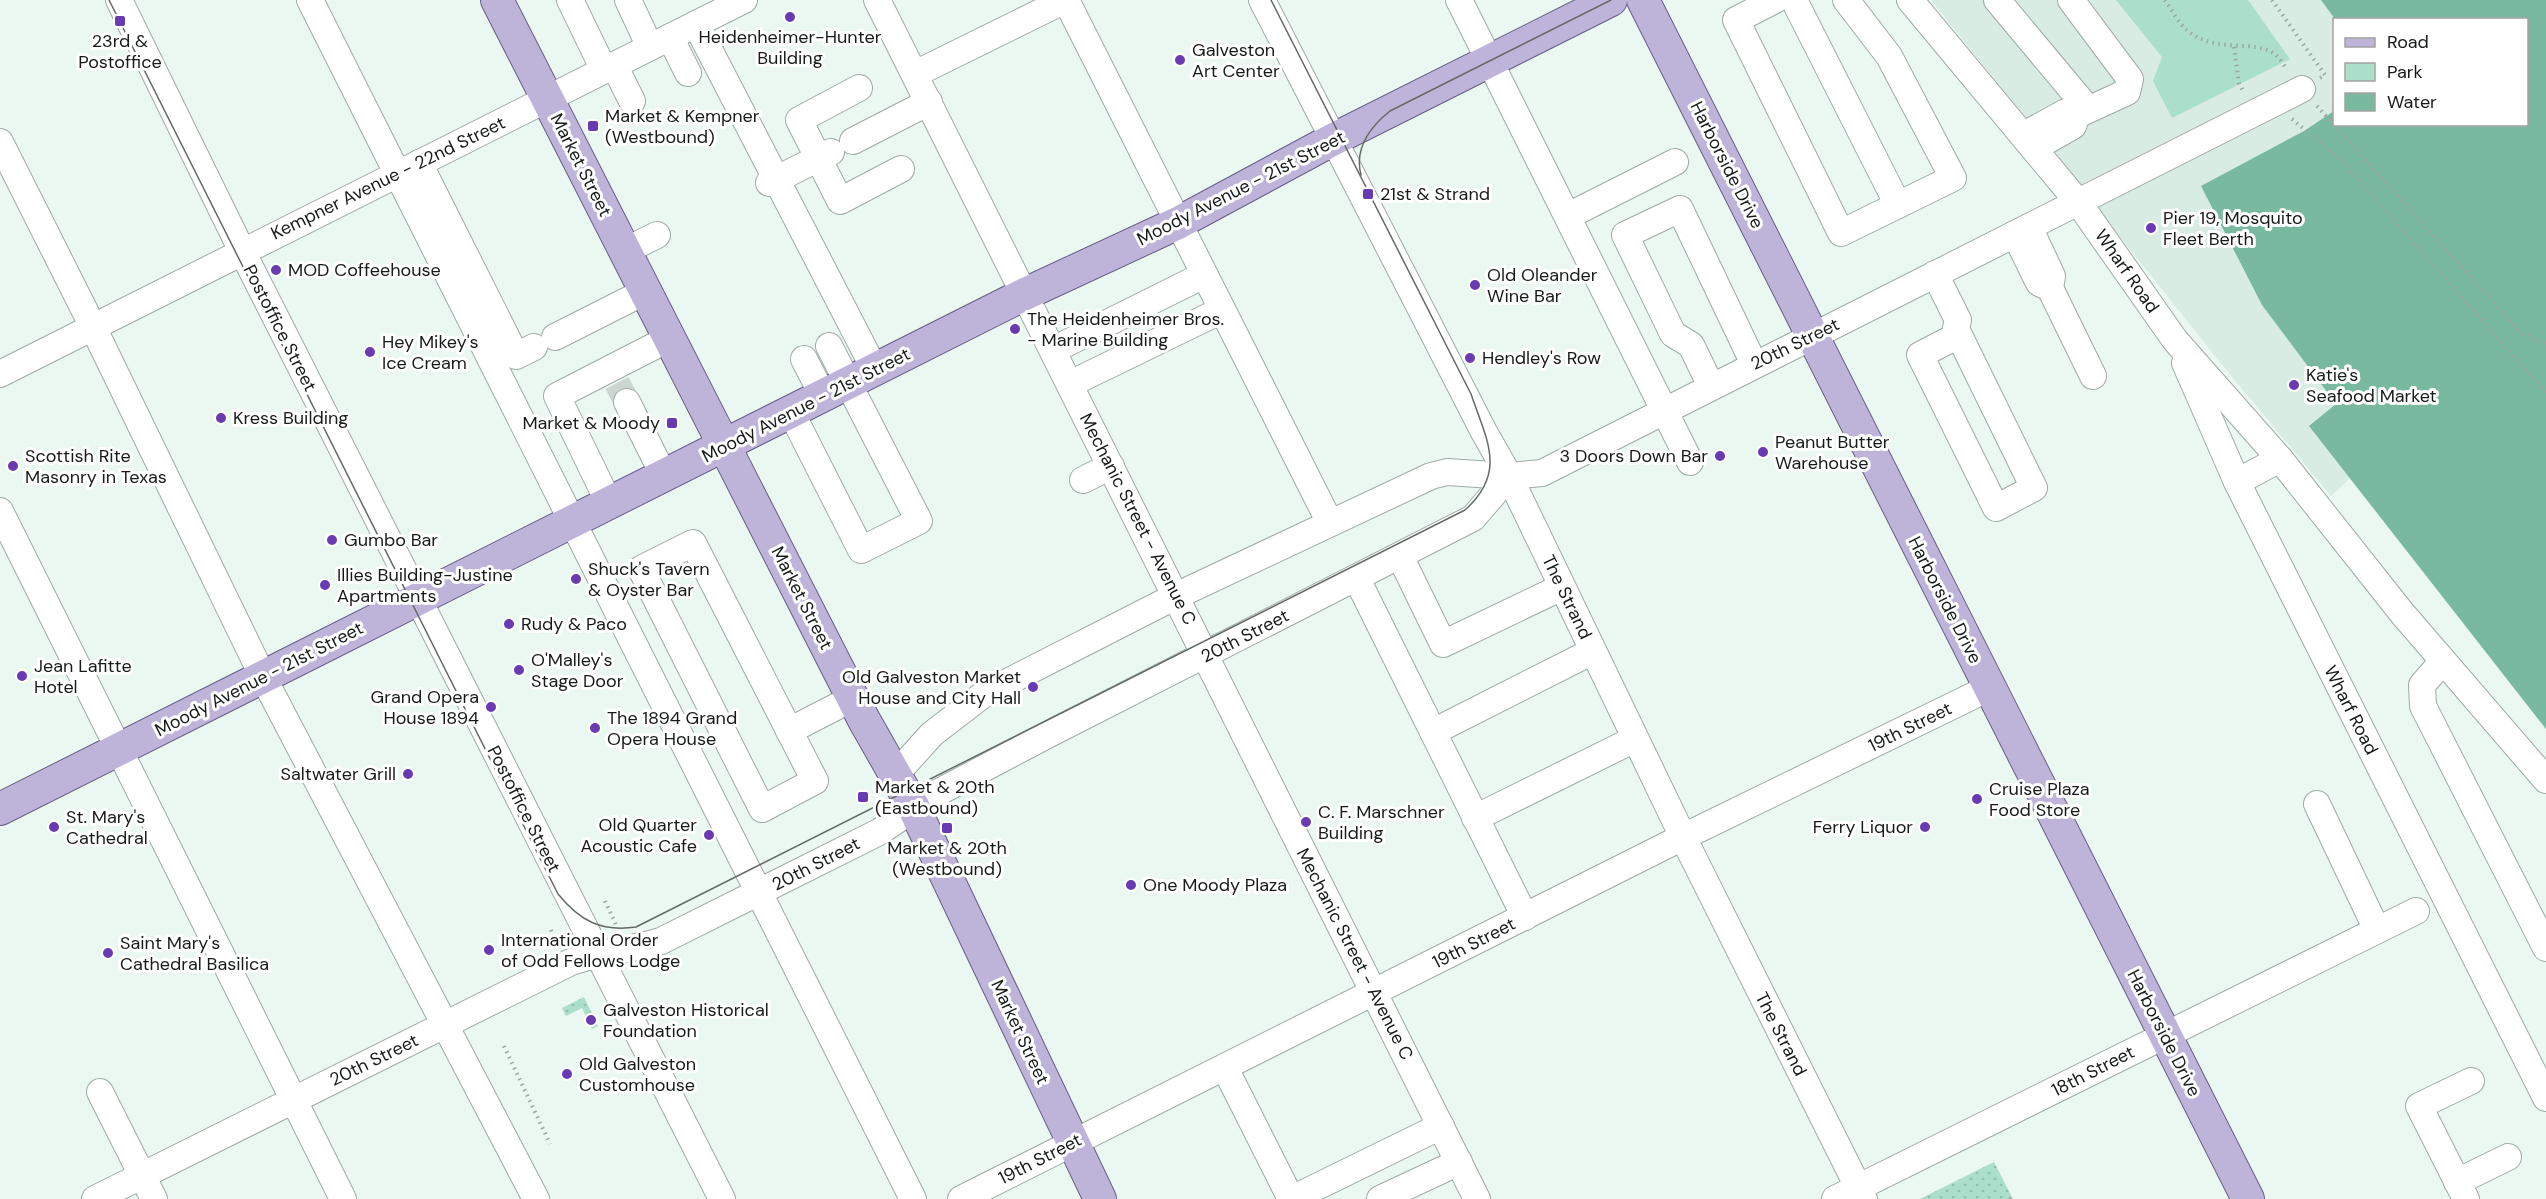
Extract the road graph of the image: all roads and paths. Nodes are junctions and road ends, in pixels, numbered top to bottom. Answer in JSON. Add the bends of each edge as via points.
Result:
{"nodes":[{"id":1,"x":119,"y":0,"type":"edge"},
{"id":2,"x":310,"y":0,"type":"edge"},
{"id":3,"x":497,"y":0,"type":"edge"},
{"id":4,"x":570,"y":0,"type":"edge"},
{"id":5,"x":628,"y":0,"type":"edge"},
{"id":6,"x":744,"y":0,"type":"edge"},
{"id":7,"x":878,"y":0,"type":"edge"},
{"id":8,"x":1262,"y":0,"type":"edge"},
{"id":9,"x":1459,"y":0,"type":"edge"},
{"id":10,"x":1611,"y":0,"type":"edge"},
{"id":11,"x":1643,"y":0,"type":"edge"},
{"id":12,"x":1775,"y":0,"type":"edge"},
{"id":13,"x":1794,"y":0,"type":"edge"},
{"id":14,"x":1846,"y":0,"type":"edge"},
{"id":15,"x":1910,"y":0,"type":"edge"},
{"id":16,"x":1997,"y":0,"type":"edge"},
{"id":17,"x":2071,"y":0,"type":"edge"},
{"id":18,"x":2164,"y":0,"type":"edge"},
{"id":19,"x":2272,"y":0,"type":"edge"},
{"id":20,"x":1060,"y":3,"type":"edge"},
{"id":21,"x":696,"y":24,"type":"junction"},
{"id":22,"x":660,"y":42,"type":"junction"},
{"id":23,"x":2234,"y":47,"type":"junction"},
{"id":24,"x":1490,"y":61,"type":"junction"},
{"id":25,"x":609,"y":68,"type":"junction"},
{"id":26,"x":688,"y":73,"type":"dead end"},
{"id":27,"x":915,"y":74,"type":"junction"},
{"id":28,"x":859,"y":88,"type":"dead end"},
{"id":29,"x":2302,"y":89,"type":"junction"},
{"id":30,"x":547,"y":99,"type":"junction"},
{"id":31,"x":632,"y":101,"type":"dead end"},
{"id":32,"x":929,"y":102,"type":"junction"},
{"id":33,"x":2083,"y":112,"type":"junction"},
{"id":34,"x":2254,"y":114,"type":"junction"},
{"id":35,"x":2333,"y":124,"type":"edge"},
{"id":36,"x":2335,"y":126,"type":"edge"},
{"id":37,"x":2304,"y":131,"type":"dead end"},
{"id":38,"x":1332,"y":140,"type":"junction"},
{"id":39,"x":0,"y":142,"type":"edge"},
{"id":40,"x":2029,"y":142,"type":"junction"},
{"id":41,"x":834,"y":150,"type":"junction"},
{"id":42,"x":1675,"y":162,"type":"dead end"},
{"id":43,"x":409,"y":168,"type":"junction"},
{"id":44,"x":901,"y":169,"type":"dead end"},
{"id":45,"x":772,"y":182,"type":"junction"},
{"id":46,"x":2078,"y":202,"type":"junction"},
{"id":47,"x":1898,"y":205,"type":"junction"},
{"id":48,"x":1568,"y":216,"type":"junction"},
{"id":49,"x":1178,"y":223,"type":"junction"},
{"id":50,"x":2022,"y":230,"type":"junction"},
{"id":51,"x":657,"y":235,"type":"dead end"},
{"id":52,"x":242,"y":251,"type":"junction"},
{"id":53,"x":625,"y":251,"type":"junction"},
{"id":54,"x":1204,"y":275,"type":"junction"},
{"id":55,"x":1929,"y":277,"type":"junction"},
{"id":56,"x":646,"y":291,"type":"junction"},
{"id":57,"x":1025,"y":294,"type":"junction"},
{"id":58,"x":1222,"y":310,"type":"junction"},
{"id":59,"x":93,"y":327,"type":"junction"},
{"id":60,"x":1958,"y":331,"type":"junction"},
{"id":61,"x":1812,"y":335,"type":"junction"},
{"id":62,"x":670,"y":338,"type":"junction"},
{"id":63,"x":2175,"y":340,"type":"junction"},
{"id":64,"x":2546,"y":344,"type":"edge"},
{"id":65,"x":829,"y":346,"type":"dead end"},
{"id":66,"x":1053,"y":350,"type":"junction"},
{"id":67,"x":804,"y":359,"type":"dead end"},
{"id":68,"x":1754,"y":364,"type":"junction"},
{"id":69,"x":0,"y":374,"type":"edge"},
{"id":70,"x":2093,"y":376,"type":"dead end"},
{"id":71,"x":849,"y":383,"type":"junction"},
{"id":72,"x":1070,"y":384,"type":"junction"},
{"id":73,"x":618,"y":385,"type":"junction"},
{"id":74,"x":1711,"y":386,"type":"junction"},
{"id":75,"x":2546,"y":393,"type":"edge"},
{"id":76,"x":1665,"y":409,"type":"junction"},
{"id":77,"x":791,"y":412,"type":"junction"},
{"id":78,"x":725,"y":445,"type":"junction"},
{"id":79,"x":2280,"y":459,"type":"junction"},
{"id":80,"x":1690,"y":462,"type":"dead end"},
{"id":81,"x":1111,"y":466,"type":"junction"},
{"id":82,"x":664,"y":476,"type":"junction"},
{"id":83,"x":1509,"y":476,"type":"junction"},
{"id":84,"x":1083,"y":480,"type":"dead end"},
{"id":85,"x":2237,"y":482,"type":"junction"},
{"id":86,"x":609,"y":503,"type":"junction"},
{"id":87,"x":0,"y":512,"type":"edge"},
{"id":88,"x":573,"y":522,"type":"junction"},
{"id":89,"x":1330,"y":523,"type":"junction"},
{"id":90,"x":1401,"y":556,"type":"junction"},
{"id":91,"x":1357,"y":579,"type":"junction"},
{"id":92,"x":1562,"y":587,"type":"junction"},
{"id":93,"x":1176,"y":596,"type":"junction"},
{"id":94,"x":417,"y":600,"type":"junction"},
{"id":95,"x":1593,"y":651,"type":"junction"},
{"id":96,"x":1206,"y":656,"type":"junction"},
{"id":97,"x":2443,"y":661,"type":"junction"},
{"id":98,"x":263,"y":677,"type":"junction"},
{"id":99,"x":1989,"y":688,"type":"junction"},
{"id":100,"x":853,"y":699,"type":"junction"},
{"id":101,"x":789,"y":731,"type":"junction"},
{"id":102,"x":1433,"y":732,"type":"junction"},
{"id":103,"x":1635,"y":739,"type":"junction"},
{"id":104,"x":119,"y":750,"type":"junction"},
{"id":105,"x":894,"y":776,"type":"junction"},
{"id":106,"x":2546,"y":780,"type":"edge"},
{"id":107,"x":2317,"y":804,"type":"dead end"},
{"id":108,"x":914,"y":808,"type":"junction"},
{"id":109,"x":0,"y":809,"type":"edge"},
{"id":110,"x":1475,"y":818,"type":"junction"},
{"id":111,"x":1683,"y":837,"type":"junction"},
{"id":112,"x":759,"y":893,"type":"junction"},
{"id":113,"x":2416,"y":911,"type":"dead end"},
{"id":114,"x":1525,"y":917,"type":"junction"},
{"id":115,"x":2377,"y":930,"type":"junction"},
{"id":116,"x":2546,"y":948,"type":"edge"},
{"id":117,"x":597,"y":953,"type":"junction"},
{"id":118,"x":1375,"y":993,"type":"junction"},
{"id":119,"x":444,"y":1026,"type":"junction"},
{"id":120,"x":2165,"y":1034,"type":"junction"},
{"id":121,"x":504,"y":1046,"type":"dead end"},
{"id":122,"x":1225,"y":1068,"type":"junction"},
{"id":123,"x":2470,"y":1081,"type":"dead end"},
{"id":124,"x":2542,"y":1082,"type":"edge"},
{"id":125,"x":100,"y":1092,"type":"dead end"},
{"id":126,"x":294,"y":1099,"type":"junction"},
{"id":127,"x":1441,"y":1126,"type":"junction"},
{"id":128,"x":1073,"y":1143,"type":"junction"},
{"id":129,"x":550,"y":1144,"type":"dead end"},
{"id":130,"x":2508,"y":1157,"type":"dead end"},
{"id":131,"x":1459,"y":1162,"type":"junction"},
{"id":132,"x":143,"y":1175,"type":"junction"},
{"id":133,"x":2462,"y":1191,"type":"edge"},
{"id":134,"x":1861,"y":1193,"type":"edge"},
{"id":135,"x":94,"y":1199,"type":"edge"},
{"id":136,"x":154,"y":1199,"type":"edge"},
{"id":137,"x":344,"y":1199,"type":"edge"},
{"id":138,"x":536,"y":1199,"type":"edge"},
{"id":139,"x":722,"y":1199,"type":"edge"},
{"id":140,"x":913,"y":1199,"type":"edge"},
{"id":141,"x":961,"y":1199,"type":"edge"},
{"id":142,"x":1100,"y":1199,"type":"edge"},
{"id":143,"x":1292,"y":1199,"type":"edge"},
{"id":144,"x":1380,"y":1199,"type":"edge"},
{"id":145,"x":1478,"y":1199,"type":"edge"},
{"id":146,"x":1835,"y":1199,"type":"edge"},
{"id":147,"x":2248,"y":1199,"type":"edge"}],
"edges":[{"from":1,"to":52,"type":"street","name":"Postoffice Street"},
{"from":2,"to":43,"type":"street"},
{"from":3,"to":30,"type":"main road","name":"Market Street"},
{"from":4,"to":25,"type":"street"},
{"from":5,"to":22,"type":"street"},
{"from":6,"to":21,"type":"street","name":"Kempner Avenue - 22nd Street"},
{"from":7,"to":27,"type":"street","name":"Mechanic Street - Avenue C"},
{"from":8,"to":38,"type":"street","name":"The Strand"},
{"from":9,"to":24,"type":"street"},
{"from":10,"to":24,"type":"main road","name":"Moody Avenue - 21st Street"},
{"from":11,"to":61,"type":"main road","name":"Harborside Drive"},
{"from":12,"to":47,"type":"street","via":[[1736,20],[1841,233]]},
{"from":13,"to":47,"type":"street"},
{"from":14,"to":47,"type":"street","via":[[1890,56],[1953,178]]},
{"from":15,"to":40,"type":"street","name":"Wharf Road"},
{"from":16,"to":33,"type":"street"},
{"from":17,"to":33,"type":"street","via":[[2130,79],[2127,92]]},
{"from":18,"to":23,"type":"path","via":[[2186,30],[2223,47]]},
{"from":19,"to":29,"type":"path","via":[[2325,75]]},
{"from":20,"to":27,"type":"street"},
{"from":20,"to":49,"type":"street"},
{"from":21,"to":22,"type":"street","name":"Kempner Avenue - 22nd Street"},
{"from":21,"to":45,"type":"street"},
{"from":22,"to":25,"type":"street","name":"Kempner Avenue - 22nd Street"},
{"from":22,"to":26,"type":"street"},
{"from":23,"to":29,"type":"path","via":[[2260,47],[2276,55]]},
{"from":23,"to":34,"type":"path","via":[[2239,83]]},
{"from":24,"to":38,"type":"main road","name":"Moody Avenue - 21st Street"},
{"from":24,"to":48,"type":"street"},
{"from":25,"to":30,"type":"street","name":"Kempner Avenue - 22nd Street"},
{"from":25,"to":31,"type":"street"},
{"from":27,"to":32,"type":"street","name":"Mechanic Street - Avenue C"},
{"from":28,"to":41,"type":"street","via":[[799,120]]},
{"from":29,"to":34,"type":"street","name":"20th Street"},
{"from":29,"to":35,"type":"path"},
{"from":30,"to":43,"type":"street","name":"Kempner Avenue - 22nd Street"},
{"from":30,"to":53,"type":"main road","name":"Market Street"},
{"from":32,"to":41,"type":"street"},
{"from":32,"to":57,"type":"street","name":"Mechanic Street - Avenue C"},
{"from":33,"to":40,"type":"street","via":[[2066,112]]},
{"from":34,"to":46,"type":"street","name":"20th Street"},
{"from":36,"to":64,"type":"path","via":[[2521,333]]},
{"from":37,"to":75,"type":"path","via":[[2344,163]]},
{"from":38,"to":49,"type":"main road","name":"Moody Avenue - 21st Street"},
{"from":38,"to":83,"type":"street","name":"The Strand"},
{"from":39,"to":59,"type":"street"},
{"from":40,"to":46,"type":"street","name":"Wharf Road"},
{"from":41,"to":44,"type":"street","via":[[840,201]]},
{"from":41,"to":45,"type":"street"},
{"from":42,"to":48,"type":"street"},
{"from":43,"to":52,"type":"street","name":"Kempner Avenue - 22nd Street"},
{"from":43,"to":56,"type":"street","via":[[482,277],[516,356],[557,330]]},
{"from":43,"to":88,"type":"street"},
{"from":45,"to":71,"type":"street"},
{"from":46,"to":50,"type":"street","name":"20th Street"},
{"from":46,"to":63,"type":"street","name":"Wharf Road"},
{"from":48,"to":76,"type":"street"},
{"from":49,"to":54,"type":"street"},
{"from":49,"to":57,"type":"main road","name":"Moody Avenue - 21st Street"},
{"from":50,"to":55,"type":"street","name":"20th Street"},
{"from":50,"to":70,"type":"street","via":[[2052,276],[2050,288]]},
{"from":51,"to":53,"type":"street"},
{"from":52,"to":59,"type":"street","name":"Kempner Avenue - 22nd Street"},
{"from":52,"to":94,"type":"street","name":"Postoffice Street"},
{"from":53,"to":56,"type":"main road","name":"Market Street"},
{"from":54,"to":58,"type":"street"},
{"from":54,"to":66,"type":"street"},
{"from":55,"to":60,"type":"street","via":[[1958,320]]},
{"from":55,"to":61,"type":"street","name":"20th Street"},
{"from":56,"to":62,"type":"main road","name":"Market Street"},
{"from":57,"to":66,"type":"street","name":"Mechanic Street - Avenue C"},
{"from":57,"to":71,"type":"main road","name":"Moody Avenue - 21st Street"},
{"from":58,"to":72,"type":"street"},
{"from":58,"to":89,"type":"street"},
{"from":59,"to":69,"type":"street","name":"Kempner Avenue - 22nd Street"},
{"from":59,"to":98,"type":"street"},
{"from":60,"to":60,"type":"street","via":[[1920,355],[1996,508],[2034,488]]},
{"from":61,"to":68,"type":"street","name":"20th Street"},
{"from":61,"to":99,"type":"main road","name":"Harborside Drive"},
{"from":62,"to":73,"type":"street"},
{"from":62,"to":78,"type":"main road","name":"Market Street"},
{"from":63,"to":79,"type":"street","name":"Wharf Road"},
{"from":63,"to":85,"type":"street","name":"Wharf Road"},
{"from":65,"to":71,"type":"street"},
{"from":66,"to":72,"type":"street","name":"Mechanic Street - Avenue C"},
{"from":67,"to":71,"type":"street"},
{"from":68,"to":74,"type":"street","name":"20th Street"},
{"from":68,"to":74,"type":"street","via":[[1680,209],[1625,235],[1673,334],[1691,345]]},
{"from":71,"to":77,"type":"main road","name":"Moody Avenue - 21st Street"},
{"from":71,"to":77,"type":"street","via":[[919,521],[861,550]]},
{"from":72,"to":81,"type":"street","name":"Mechanic Street - Avenue C"},
{"from":73,"to":82,"type":"street"},
{"from":73,"to":86,"type":"street","via":[[557,396]]},
{"from":74,"to":76,"type":"street","name":"20th Street"},
{"from":76,"to":80,"type":"street"},
{"from":76,"to":83,"type":"street","name":"20th Street","via":[[1542,472]]},
{"from":77,"to":78,"type":"main road","name":"Moody Avenue - 21st Street"},
{"from":78,"to":82,"type":"main road","name":"Moody Avenue - 21st Street"},
{"from":78,"to":100,"type":"main road","name":"Market Street"},
{"from":79,"to":85,"type":"street"},
{"from":79,"to":97,"type":"street","name":"Wharf Road"},
{"from":81,"to":84,"type":"street"},
{"from":81,"to":93,"type":"street","name":"Mechanic Street - Avenue C"},
{"from":82,"to":86,"type":"main road","name":"Moody Avenue - 21st Street"},
{"from":83,"to":89,"type":"street","name":"20th Street","via":[[1447,472],[1431,476]]},
{"from":83,"to":90,"type":"street","name":"20th Street","via":[[1473,518]]},
{"from":83,"to":92,"type":"street","name":"The Strand"},
{"from":85,"to":124,"type":"street","name":"Wharf Road"},
{"from":86,"to":88,"type":"main road","name":"Moody Avenue - 21st Street"},
{"from":87,"to":104,"type":"street"},
{"from":88,"to":94,"type":"main road","name":"Moody Avenue - 21st Street"},
{"from":88,"to":112,"type":"street"},
{"from":89,"to":93,"type":"street","name":"20th Street"},
{"from":90,"to":91,"type":"street","name":"20th Street"},
{"from":90,"to":92,"type":"street","via":[[1443,644]]},
{"from":91,"to":96,"type":"street","name":"20th Street"},
{"from":91,"to":102,"type":"street"},
{"from":92,"to":95,"type":"street","name":"The Strand"},
{"from":93,"to":96,"type":"street","name":"Mechanic Street - Avenue C"},
{"from":93,"to":105,"type":"street","name":"20th Street","via":[[984,694],[932,734]]},
{"from":94,"to":98,"type":"main road","name":"Moody Avenue - 21st Street"},
{"from":94,"to":117,"type":"street","name":"Postoffice Street"},
{"from":95,"to":102,"type":"street"},
{"from":95,"to":103,"type":"street","name":"The Strand"},
{"from":96,"to":108,"type":"street","name":"20th Street","via":[[1051,733]]},
{"from":96,"to":118,"type":"street","name":"Mechanic Street - Avenue C"},
{"from":97,"to":106,"type":"street","name":"Wharf Road"},
{"from":97,"to":116,"type":"street","via":[[2422,685],[2423,706]]},
{"from":98,"to":104,"type":"main road","name":"Moody Avenue - 21st Street"},
{"from":98,"to":119,"type":"street"},
{"from":99,"to":111,"type":"street","name":"19th Street"},
{"from":99,"to":120,"type":"main road","name":"Harborside Drive"},
{"from":100,"to":101,"type":"street"},
{"from":100,"to":105,"type":"main road","name":"Market Street"},
{"from":101,"to":101,"type":"street","via":[[693,543],[641,569],[762,809],[815,782]]},
{"from":102,"to":110,"type":"street"},
{"from":103,"to":110,"type":"street"},
{"from":103,"to":111,"type":"street","name":"The Strand"},
{"from":104,"to":109,"type":"main road","name":"Moody Avenue - 21st Street"},
{"from":104,"to":126,"type":"street"},
{"from":105,"to":108,"type":"main road","name":"Market Street"},
{"from":107,"to":115,"type":"street"},
{"from":108,"to":112,"type":"street","name":"20th Street","via":[[879,832]]},
{"from":108,"to":128,"type":"main road","name":"Market Street"},
{"from":110,"to":114,"type":"street"},
{"from":111,"to":114,"type":"street","name":"19th Street"},
{"from":111,"to":134,"type":"street","name":"The Strand"},
{"from":112,"to":117,"type":"street","name":"20th Street","via":[[662,941]]},
{"from":112,"to":140,"type":"street"},
{"from":113,"to":115,"type":"street","name":"18th Street"},
{"from":114,"to":118,"type":"street","name":"19th Street"},
{"from":115,"to":120,"type":"street","name":"18th Street"},
{"from":117,"to":119,"type":"street","name":"20th Street","via":[[571,962]]},
{"from":117,"to":139,"type":"street","name":"Postoffice Street"},
{"from":118,"to":122,"type":"street","name":"19th Street"},
{"from":118,"to":127,"type":"street","name":"Mechanic Street - Avenue C"},
{"from":119,"to":126,"type":"street","name":"20th Street"},
{"from":119,"to":138,"type":"street"},
{"from":120,"to":134,"type":"street","name":"18th Street"},
{"from":120,"to":147,"type":"main road","name":"Harborside Drive"},
{"from":121,"to":129,"type":"path"},
{"from":122,"to":128,"type":"street","name":"19th Street"},
{"from":122,"to":143,"type":"street"},
{"from":123,"to":133,"type":"street","via":[[2419,1106]]},
{"from":125,"to":132,"type":"street"},
{"from":126,"to":132,"type":"street","name":"20th Street"},
{"from":126,"to":137,"type":"street"},
{"from":127,"to":131,"type":"street","name":"Mechanic Street - Avenue C"},
{"from":127,"to":143,"type":"street"},
{"from":128,"to":141,"type":"street","name":"19th Street"},
{"from":128,"to":142,"type":"main road","name":"Market Street"},
{"from":130,"to":133,"type":"street"},
{"from":131,"to":144,"type":"street"},
{"from":131,"to":145,"type":"street","name":"Mechanic Street - Avenue C"},
{"from":132,"to":135,"type":"street","name":"20th Street"},
{"from":132,"to":136,"type":"street"},
{"from":134,"to":146,"type":"street","name":"18th Street"}]}
